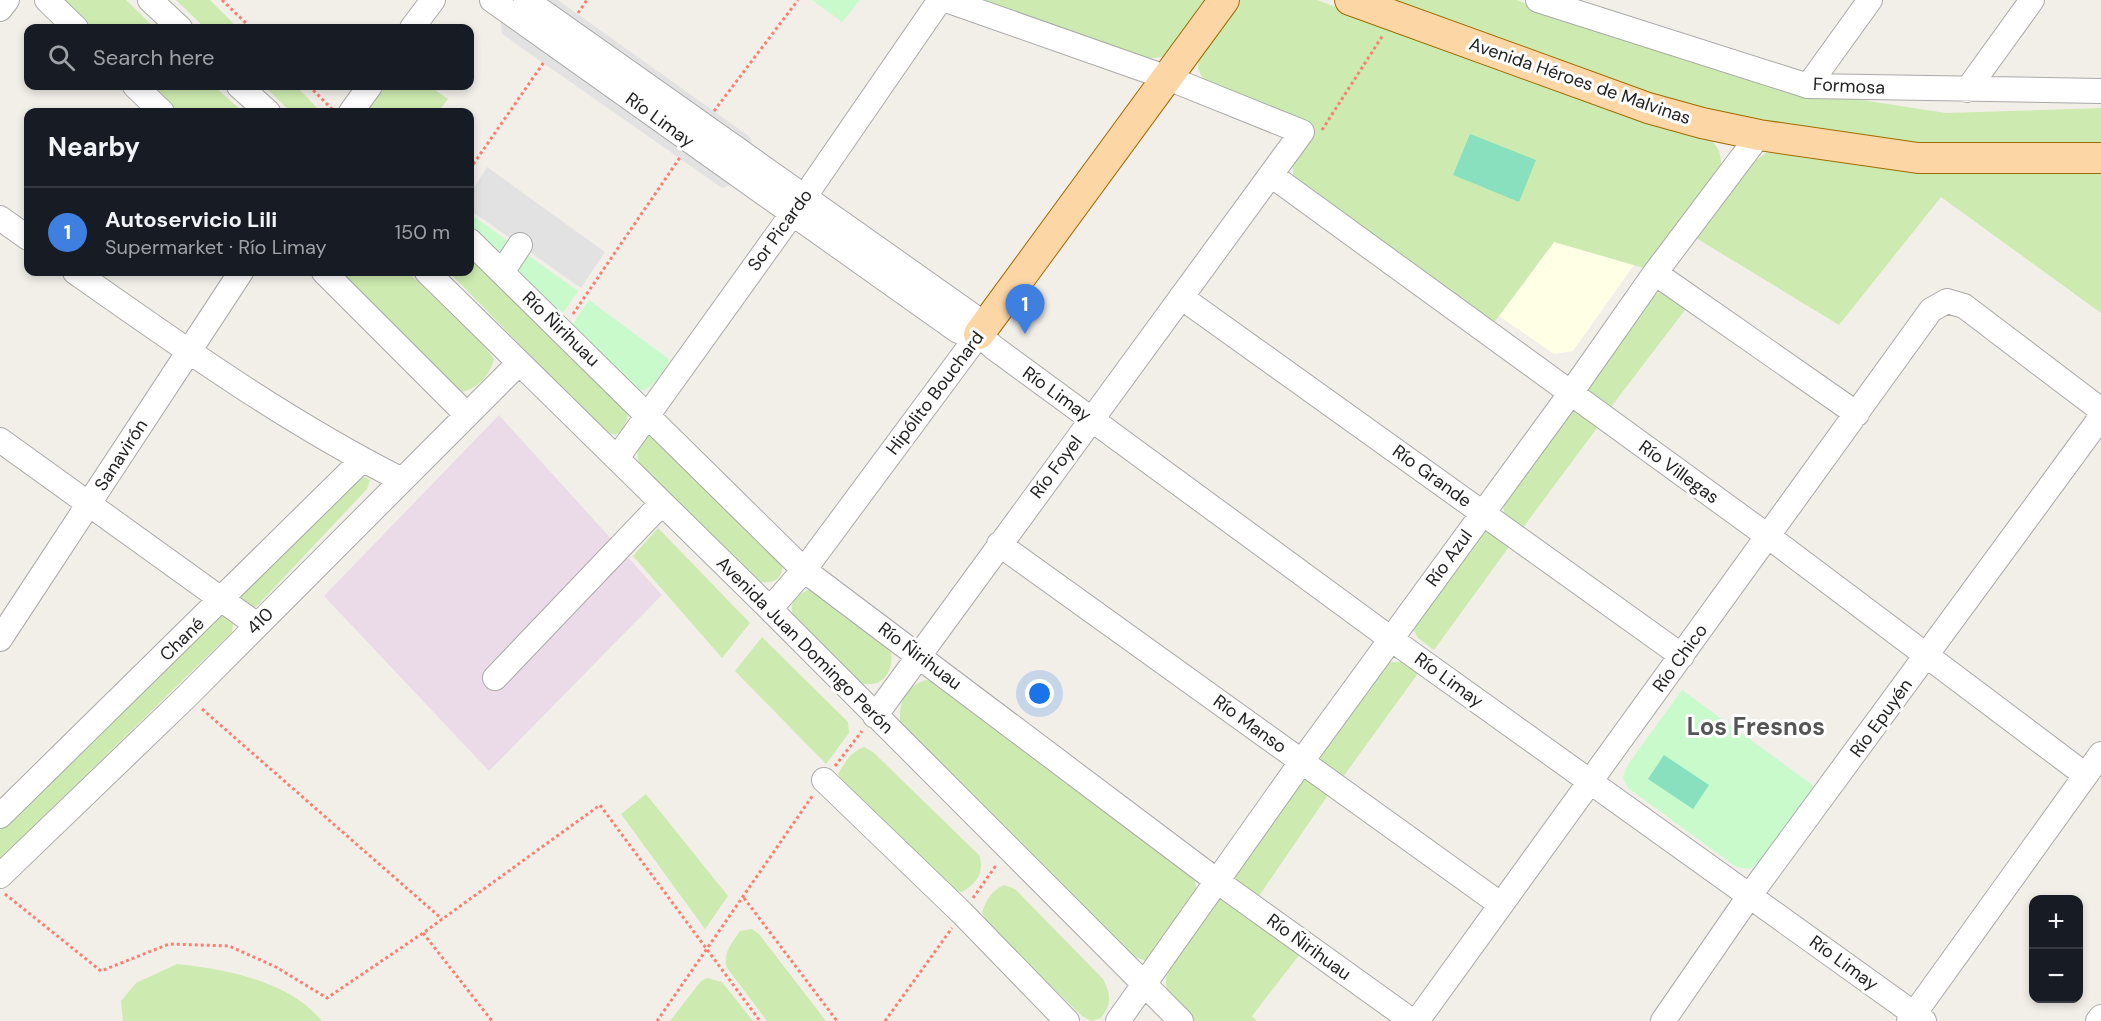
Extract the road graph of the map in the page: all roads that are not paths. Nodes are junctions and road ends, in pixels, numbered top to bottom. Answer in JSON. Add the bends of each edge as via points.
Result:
{"nodes":[{"id":1,"x":7,"y":0,"type":"edge"},
{"id":2,"x":47,"y":0,"type":"edge"},
{"id":3,"x":150,"y":0,"type":"edge"},
{"id":4,"x":433,"y":0,"type":"edge"},
{"id":5,"x":492,"y":0,"type":"edge"},
{"id":6,"x":526,"y":0,"type":"edge"},
{"id":7,"x":940,"y":0,"type":"edge"},
{"id":8,"x":946,"y":0,"type":"edge"},
{"id":9,"x":1224,"y":0,"type":"edge"},
{"id":10,"x":1350,"y":0,"type":"edge"},
{"id":11,"x":1870,"y":0,"type":"edge"},
{"id":12,"x":2032,"y":0,"type":"edge"},
{"id":13,"x":1547,"y":2,"type":"edge"},
{"id":14,"x":0,"y":9,"type":"edge"},
{"id":15,"x":72,"y":24,"type":"edge"},
{"id":16,"x":176,"y":24,"type":"edge"},
{"id":17,"x":415,"y":24,"type":"edge"},
{"id":18,"x":1168,"y":78,"type":"junction"},
{"id":19,"x":627,"y":83,"type":"junction"},
{"id":20,"x":1808,"y":86,"type":"junction"},
{"id":21,"x":139,"y":90,"type":"edge"},
{"id":22,"x":243,"y":90,"type":"edge"},
{"id":23,"x":367,"y":90,"type":"edge"},
{"id":24,"x":1967,"y":90,"type":"junction"},
{"id":25,"x":2101,"y":91,"type":"edge"},
{"id":26,"x":158,"y":108,"type":"edge"},
{"id":27,"x":264,"y":108,"type":"edge"},
{"id":28,"x":354,"y":108,"type":"edge"},
{"id":29,"x":1759,"y":135,"type":"junction"},
{"id":30,"x":2101,"y":158,"type":"edge"},
{"id":31,"x":1271,"y":176,"type":"junction"},
{"id":32,"x":799,"y":205,"type":"junction"},
{"id":33,"x":0,"y":218,"type":"edge"},
{"id":34,"x":24,"y":235,"type":"edge"},
{"id":35,"x":474,"y":245,"type":"edge"},
{"id":36,"x":520,"y":245,"type":"dead end"},
{"id":37,"x":502,"y":272,"type":"junction"},
{"id":38,"x":1655,"y":273,"type":"junction"},
{"id":39,"x":81,"y":276,"type":"edge"},
{"id":40,"x":238,"y":276,"type":"edge"},
{"id":41,"x":328,"y":276,"type":"edge"},
{"id":42,"x":431,"y":276,"type":"edge"},
{"id":43,"x":1182,"y":297,"type":"junction"},
{"id":44,"x":979,"y":334,"type":"junction"},
{"id":45,"x":188,"y":352,"type":"junction"},
{"id":46,"x":518,"y":364,"type":"junction"},
{"id":47,"x":1570,"y":394,"type":"junction"},
{"id":48,"x":2101,"y":410,"type":"edge"},
{"id":49,"x":466,"y":414,"type":"junction"},
{"id":50,"x":648,"y":414,"type":"junction"},
{"id":51,"x":1857,"y":414,"type":"junction"},
{"id":52,"x":2101,"y":417,"type":"edge"},
{"id":53,"x":1092,"y":419,"type":"junction"},
{"id":54,"x":0,"y":440,"type":"edge"},
{"id":55,"x":617,"y":458,"type":"junction"},
{"id":56,"x":362,"y":460,"type":"junction"},
{"id":57,"x":402,"y":480,"type":"junction"},
{"id":58,"x":662,"y":503,"type":"junction"},
{"id":59,"x":89,"y":504,"type":"junction"},
{"id":60,"x":1482,"y":512,"type":"junction"},
{"id":61,"x":1769,"y":537,"type":"junction"},
{"id":62,"x":999,"y":544,"type":"junction"},
{"id":63,"x":804,"y":570,"type":"junction"},
{"id":64,"x":221,"y":600,"type":"junction"},
{"id":65,"x":770,"y":609,"type":"junction"},
{"id":66,"x":256,"y":625,"type":"junction"},
{"id":67,"x":0,"y":639,"type":"edge"},
{"id":68,"x":1391,"y":639,"type":"junction"},
{"id":69,"x":919,"y":654,"type":"junction"},
{"id":70,"x":1682,"y":656,"type":"junction"},
{"id":71,"x":1926,"y":657,"type":"junction"},
{"id":72,"x":495,"y":678,"type":"dead end"},
{"id":73,"x":875,"y":716,"type":"junction"},
{"id":74,"x":2101,"y":753,"type":"edge"},
{"id":75,"x":1302,"y":761,"type":"junction"},
{"id":76,"x":2084,"y":774,"type":"junction"},
{"id":77,"x":824,"y":780,"type":"road end"},
{"id":78,"x":1592,"y":782,"type":"junction"},
{"id":79,"x":0,"y":816,"type":"edge"},
{"id":80,"x":0,"y":876,"type":"edge"},
{"id":81,"x":1217,"y":881,"type":"junction"},
{"id":82,"x":1750,"y":895,"type":"junction"},
{"id":83,"x":1500,"y":904,"type":"junction"},
{"id":84,"x":1145,"y":984,"type":"junction"},
{"id":85,"x":1915,"y":1019,"type":"edge"},
{"id":86,"x":1067,"y":1021,"type":"edge"},
{"id":87,"x":1118,"y":1021,"type":"edge"},
{"id":88,"x":1181,"y":1021,"type":"edge"},
{"id":89,"x":1412,"y":1021,"type":"edge"},
{"id":90,"x":1417,"y":1021,"type":"edge"},
{"id":91,"x":1663,"y":1021,"type":"edge"}],
"edges":[{"from":1,"to":14,"type":"street"},
{"from":2,"to":15,"type":"street"},
{"from":3,"to":16,"type":"street"},
{"from":4,"to":17,"type":"street"},
{"from":5,"to":19,"type":"street","name":"Río Limay","via":[[555,45]]},
{"from":6,"to":19,"type":"street","name":"Río Limay"},
{"from":7,"to":32,"type":"street","name":"Sor Picardo"},
{"from":8,"to":18,"type":"street"},
{"from":9,"to":18,"type":"main road","name":"Hipólito Bouchard"},
{"from":10,"to":29,"type":"main road","name":"Avenida Héroes de Malvinas","via":[[1648,108]]},
{"from":11,"to":20,"type":"street"},
{"from":12,"to":24,"type":"street"},
{"from":13,"to":20,"type":"street","name":"Formosa"},
{"from":18,"to":31,"type":"street","name":"Río Foyel","via":[[1302,132]]},
{"from":18,"to":44,"type":"main road","name":"Hipólito Bouchard"},
{"from":19,"to":32,"type":"street","name":"Río Limay"},
{"from":20,"to":24,"type":"street","name":"Formosa"},
{"from":21,"to":26,"type":"street"},
{"from":22,"to":27,"type":"street"},
{"from":23,"to":28,"type":"street"},
{"from":24,"to":25,"type":"street","name":"Formosa"},
{"from":29,"to":30,"type":"main road","name":"Avenida Héroes de Malvinas","via":[[1918,158]]},
{"from":29,"to":38,"type":"street","name":"Río Azul"},
{"from":31,"to":43,"type":"street","name":"Río Foyel"},
{"from":31,"to":47,"type":"street","name":"Río Villegas"},
{"from":32,"to":44,"type":"street","name":"Río Limay","via":[[973,316]]},
{"from":32,"to":50,"type":"street","name":"Sor Picardo"},
{"from":33,"to":34,"type":"street"},
{"from":35,"to":37,"type":"street","name":"Río Ñirihuau"},
{"from":36,"to":37,"type":"street"},
{"from":37,"to":50,"type":"street","name":"Río Ñirihuau"},
{"from":38,"to":47,"type":"street","name":"Río Azul"},
{"from":38,"to":51,"type":"street"},
{"from":39,"to":45,"type":"street"},
{"from":40,"to":45,"type":"street","name":"Sanavirón"},
{"from":41,"to":49,"type":"street"},
{"from":42,"to":46,"type":"street","name":"Avenida Juan Domingo Perón"},
{"from":43,"to":53,"type":"street","name":"Río Foyel"},
{"from":43,"to":60,"type":"street","name":"Río Grande"},
{"from":44,"to":53,"type":"street","name":"Río Limay"},
{"from":44,"to":63,"type":"street","name":"Hipólito Bouchard"},
{"from":45,"to":56,"type":"street"},
{"from":45,"to":59,"type":"street","name":"Sanavirón"},
{"from":46,"to":49,"type":"street","name":"410"},
{"from":46,"to":55,"type":"street","name":"Avenida Juan Domingo Perón"},
{"from":47,"to":60,"type":"street","name":"Río Azul"},
{"from":47,"to":61,"type":"street","name":"Río Villegas"},
{"from":48,"to":51,"type":"street","name":"Río Chico","via":[[1964,306],[1947,301],[1931,310]]},
{"from":49,"to":57,"type":"street","name":"410"},
{"from":50,"to":55,"type":"street","name":"Sor Picardo"},
{"from":50,"to":63,"type":"street","name":"Río Ñirihuau"},
{"from":51,"to":61,"type":"street","name":"Río Chico"},
{"from":52,"to":71,"type":"street","name":"Río Epuyén"},
{"from":53,"to":62,"type":"street","name":"Río Foyel"},
{"from":53,"to":68,"type":"street","name":"Río Limay"},
{"from":54,"to":59,"type":"street"},
{"from":55,"to":58,"type":"street","name":"Avenida Juan Domingo Perón"},
{"from":56,"to":57,"type":"street"},
{"from":56,"to":64,"type":"street","name":"Chané"},
{"from":57,"to":66,"type":"street","name":"410"},
{"from":58,"to":65,"type":"street","name":"Avenida Juan Domingo Perón"},
{"from":58,"to":72,"type":"street"},
{"from":59,"to":64,"type":"street"},
{"from":59,"to":67,"type":"street","name":"Sanavirón"},
{"from":60,"to":68,"type":"street","name":"Río Azul"},
{"from":60,"to":70,"type":"street","name":"Río Grande"},
{"from":61,"to":70,"type":"street","name":"Río Chico"},
{"from":61,"to":71,"type":"street","name":"Río Villegas"},
{"from":62,"to":69,"type":"street","name":"Río Foyel"},
{"from":62,"to":75,"type":"street","name":"Río Manso"},
{"from":63,"to":65,"type":"street","name":"Hipólito Bouchard"},
{"from":63,"to":69,"type":"street","name":"Río Ñirihuau"},
{"from":64,"to":66,"type":"street"},
{"from":64,"to":79,"type":"street","name":"Chané"},
{"from":65,"to":73,"type":"street","name":"Avenida Juan Domingo Perón"},
{"from":66,"to":80,"type":"street","name":"410"},
{"from":68,"to":75,"type":"street","name":"Río Azul"},
{"from":68,"to":78,"type":"street","name":"Río Limay"},
{"from":69,"to":73,"type":"street","name":"Río Foyel"},
{"from":69,"to":81,"type":"street","name":"Río Ñirihuau"},
{"from":70,"to":78,"type":"street","name":"Río Chico"},
{"from":71,"to":76,"type":"street","name":"Río Villegas"},
{"from":71,"to":82,"type":"street","name":"Río Epuyén"},
{"from":73,"to":84,"type":"street","name":"Avenida Juan Domingo Perón"},
{"from":74,"to":76,"type":"street"},
{"from":75,"to":81,"type":"street","name":"Río Azul"},
{"from":75,"to":83,"type":"street","name":"Río Manso"},
{"from":76,"to":85,"type":"street"},
{"from":77,"to":86,"type":"street"},
{"from":78,"to":82,"type":"street","name":"Río Limay"},
{"from":78,"to":83,"type":"street","name":"Río Chico"},
{"from":81,"to":84,"type":"street","name":"Río Azul"},
{"from":81,"to":89,"type":"street","name":"Río Ñirihuau"},
{"from":82,"to":85,"type":"street","name":"Río Limay"},
{"from":82,"to":91,"type":"street","name":"Río Epuyén"},
{"from":83,"to":90,"type":"street","name":"Río Chico"},
{"from":84,"to":87,"type":"street","name":"Río Azul"},
{"from":84,"to":88,"type":"street","name":"Avenida Juan Domingo Perón"}]}
